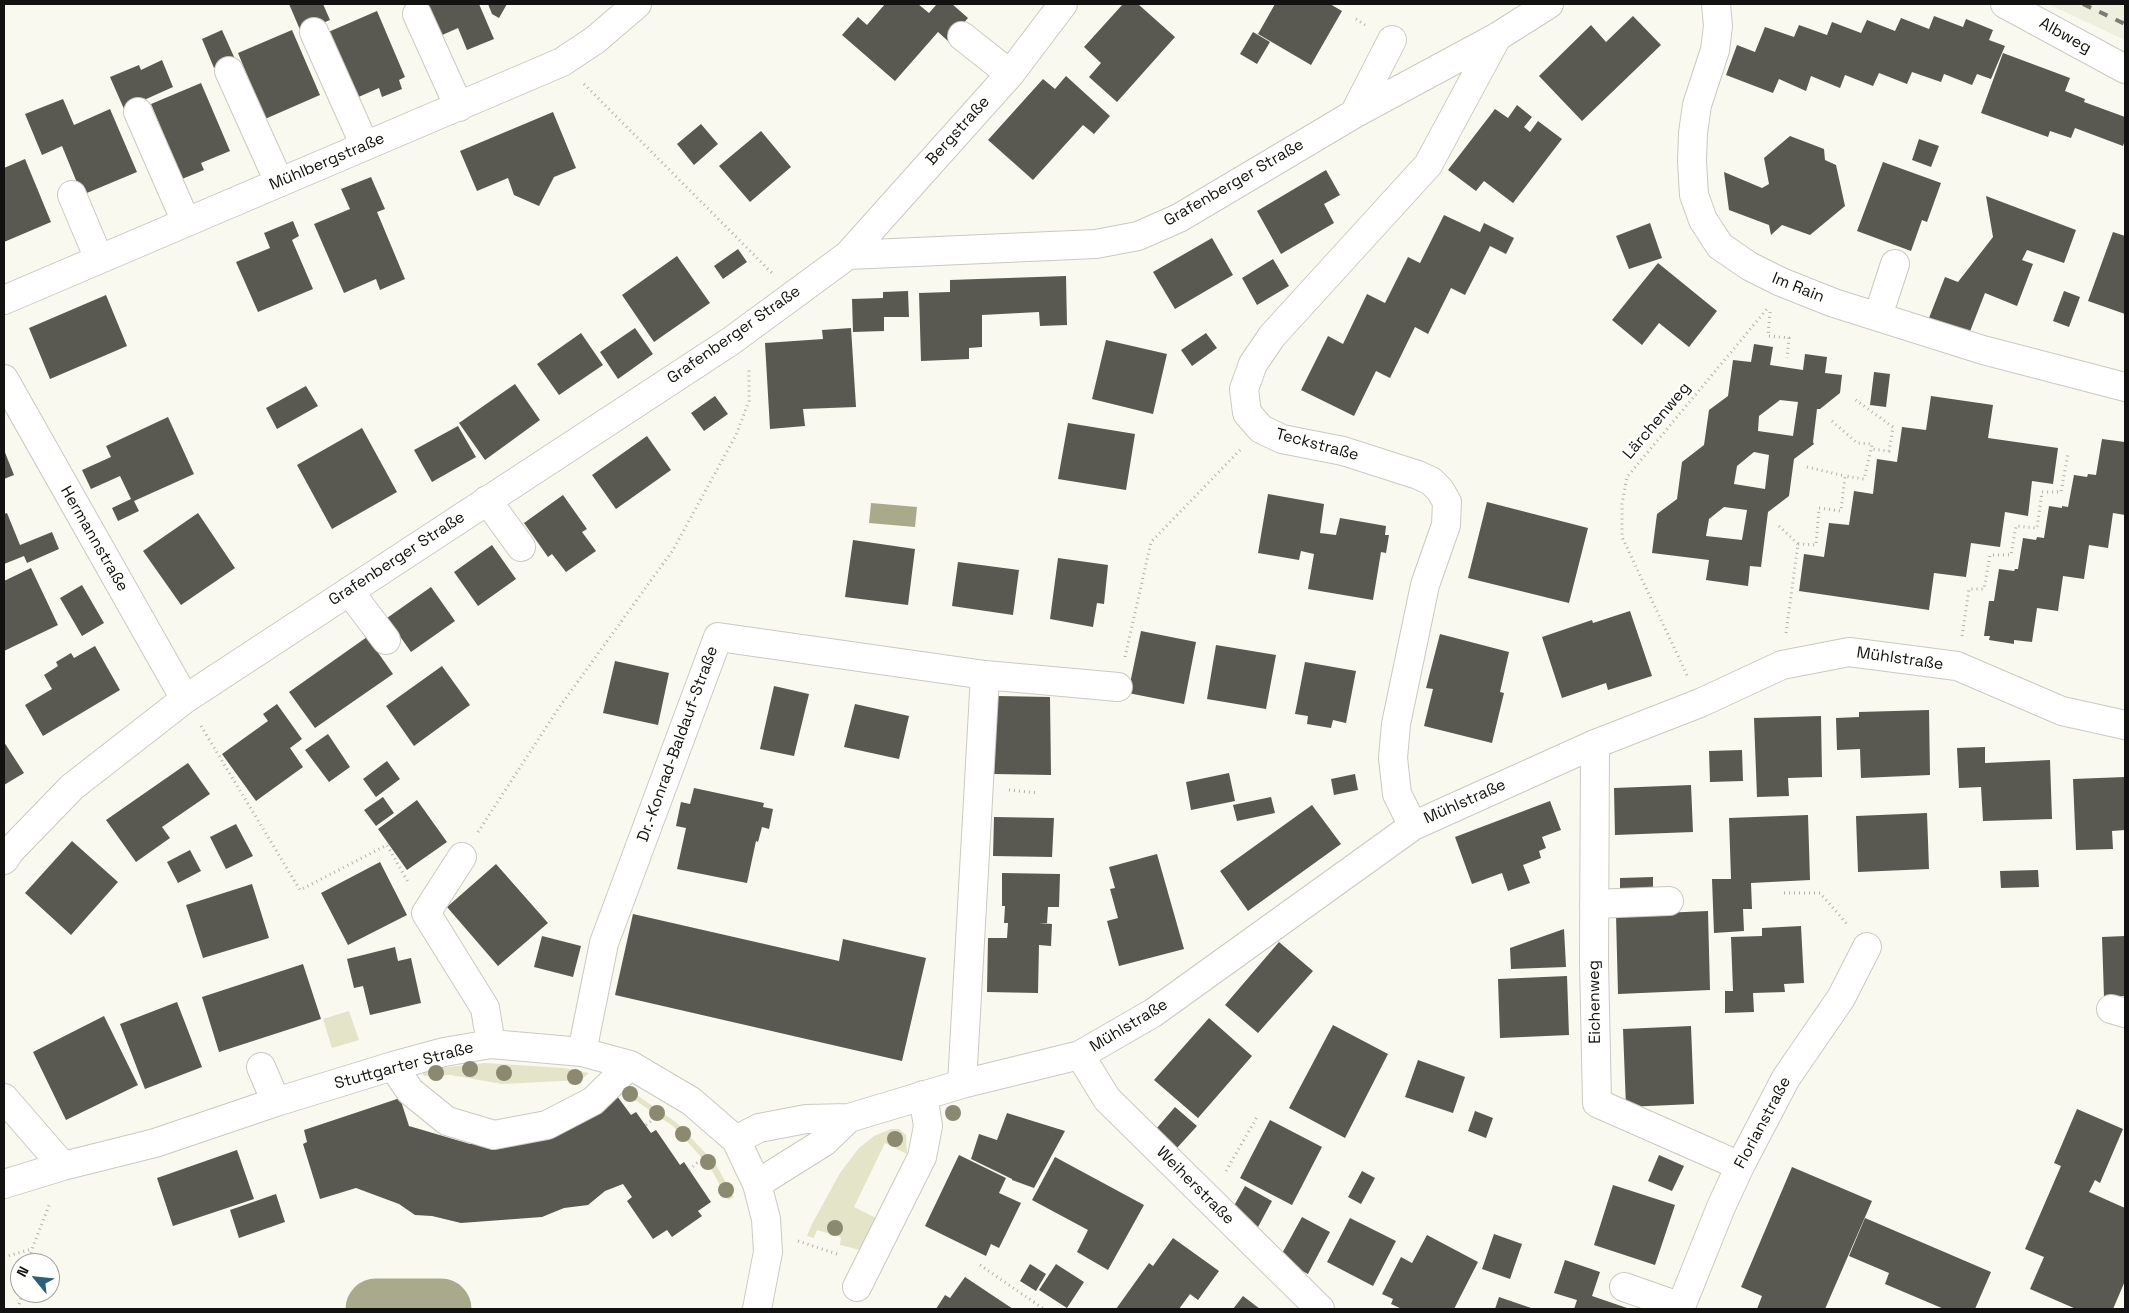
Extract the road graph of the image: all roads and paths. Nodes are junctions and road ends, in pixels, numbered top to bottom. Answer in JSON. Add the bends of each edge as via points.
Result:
{"nodes":[{"id":1,"x":637,"y":4,"type":"edge"},
{"id":2,"x":1063,"y":4,"type":"edge"},
{"id":3,"x":1549,"y":4,"type":"edge"},
{"id":4,"x":1716,"y":4,"type":"edge"},
{"id":5,"x":2005,"y":4,"type":"edge"},
{"id":6,"x":417,"y":14,"type":"dead end"},
{"id":7,"x":314,"y":32,"type":"dead end"},
{"id":8,"x":962,"y":36,"type":"dead end"},
{"id":9,"x":1497,"y":37,"type":"junction"},
{"id":10,"x":1392,"y":40,"type":"dead end"},
{"id":11,"x":562,"y":62,"type":"junction"},
{"id":12,"x":2125,"y":69,"type":"edge"},
{"id":13,"x":229,"y":71,"type":"dead end"},
{"id":14,"x":1010,"y":74,"type":"junction"},
{"id":15,"x":459,"y":107,"type":"junction"},
{"id":16,"x":138,"y":112,"type":"dead end"},
{"id":17,"x":1354,"y":114,"type":"junction"},
{"id":18,"x":365,"y":146,"type":"junction"},
{"id":19,"x":279,"y":182,"type":"junction"},
{"id":20,"x":72,"y":195,"type":"dead end"},
{"id":21,"x":186,"y":222,"type":"junction"},
{"id":22,"x":848,"y":255,"type":"junction"},
{"id":23,"x":99,"y":259,"type":"junction"},
{"id":24,"x":1895,"y":264,"type":"dead end"},
{"id":25,"x":794,"y":294,"type":"junction"},
{"id":26,"x":4,"y":300,"type":"edge"},
{"id":27,"x":1878,"y":316,"type":"junction"},
{"id":28,"x":731,"y":341,"type":"junction"},
{"id":29,"x":1787,"y":358,"type":"dead end"},
{"id":30,"x":4,"y":379,"type":"edge"},
{"id":31,"x":2125,"y":387,"type":"edge"},
{"id":32,"x":1853,"y":398,"type":"dead end"},
{"id":33,"x":1832,"y":421,"type":"dead end"},
{"id":34,"x":1246,"y":444,"type":"dead end"},
{"id":35,"x":1870,"y":454,"type":"junction"},
{"id":36,"x":2068,"y":454,"type":"dead end"},
{"id":37,"x":1807,"y":467,"type":"dead end"},
{"id":38,"x":1846,"y":476,"type":"junction"},
{"id":39,"x":487,"y":500,"type":"junction"},
{"id":40,"x":1780,"y":526,"type":"dead end"},
{"id":41,"x":1798,"y":544,"type":"junction"},
{"id":42,"x":521,"y":546,"type":"dead end"},
{"id":43,"x":349,"y":591,"type":"junction"},
{"id":44,"x":386,"y":640,"type":"dead end"},
{"id":45,"x":1782,"y":665,"type":"junction"},
{"id":46,"x":1957,"y":666,"type":"junction"},
{"id":47,"x":985,"y":675,"type":"junction"},
{"id":48,"x":1118,"y":687,"type":"joint"},
{"id":49,"x":185,"y":699,"type":"junction"},
{"id":50,"x":1700,"y":703,"type":"junction"},
{"id":51,"x":2125,"y":725,"type":"edge"},
{"id":52,"x":1595,"y":744,"type":"junction"},
{"id":53,"x":1413,"y":826,"type":"junction"},
{"id":54,"x":462,"y":857,"type":"joint"},
{"id":55,"x":4,"y":860,"type":"edge"},
{"id":56,"x":411,"y":888,"type":"dead end"},
{"id":57,"x":1784,"y":893,"type":"dead end"},
{"id":58,"x":1669,"y":901,"type":"dead end"},
{"id":59,"x":1594,"y":904,"type":"junction"},
{"id":60,"x":1867,"y":947,"type":"joint"},
{"id":61,"x":491,"y":1044,"type":"junction"},
{"id":62,"x":582,"y":1052,"type":"junction"},
{"id":63,"x":1080,"y":1055,"type":"junction"},
{"id":64,"x":630,"y":1065,"type":"junction"},
{"id":65,"x":393,"y":1066,"type":"junction"},
{"id":66,"x":261,"y":1067,"type":"dead end"},
{"id":67,"x":962,"y":1084,"type":"junction"},
{"id":68,"x":923,"y":1095,"type":"junction"},
{"id":69,"x":4,"y":1098,"type":"edge"},
{"id":70,"x":276,"y":1102,"type":"junction"},
{"id":71,"x":850,"y":1118,"type":"junction"},
{"id":72,"x":1258,"y":1118,"type":"dead end"},
{"id":73,"x":654,"y":1119,"type":"dead end"},
{"id":74,"x":646,"y":1126,"type":"dead end"},
{"id":75,"x":736,"y":1140,"type":"junction"},
{"id":76,"x":698,"y":1162,"type":"dead end"},
{"id":77,"x":63,"y":1166,"type":"junction"},
{"id":78,"x":1740,"y":1166,"type":"junction"},
{"id":79,"x":689,"y":1170,"type":"dead end"},
{"id":80,"x":4,"y":1184,"type":"edge"},
{"id":81,"x":758,"y":1184,"type":"junction"},
{"id":82,"x":1209,"y":1200,"type":"junction"},
{"id":83,"x":46,"y":1214,"type":"dead end"},
{"id":84,"x":798,"y":1241,"type":"dead end"},
{"id":85,"x":32,"y":1249,"type":"junction"},
{"id":86,"x":31,"y":1253,"type":"edge"},
{"id":87,"x":4,"y":1257,"type":"edge"},
{"id":88,"x":980,"y":1265,"type":"dead end"},
{"id":89,"x":863,"y":1276,"type":"joint"},
{"id":90,"x":1624,"y":1287,"type":"dead end"},
{"id":91,"x":760,"y":1299,"type":"edge"},
{"id":92,"x":1680,"y":1308,"type":"edge"},
{"id":93,"x":1044,"y":1309,"type":"edge"},
{"id":94,"x":1320,"y":1309,"type":"edge"}],
"edges":[{"from":1,"to":11,"type":"street","name":"Mühlbergstraße","via":[[595,40]]},
{"from":2,"to":14,"type":"street","name":"Bergstraße"},
{"from":3,"to":9,"type":"street","name":"Grafenberger Straße"},
{"from":4,"to":27,"type":"street","name":"Im Rain","via":[[1715,50],[1698,105],[1693,134],[1694,195],[1703,220],[1720,246],[1749,266],[1825,300]]},
{"from":5,"to":12,"type":"street","name":"Albweg"},
{"from":6,"to":15,"type":"street"},
{"from":7,"to":18,"type":"street"},
{"from":8,"to":14,"type":"street"},
{"from":9,"to":17,"type":"street","name":"Grafenberger Straße"},
{"from":9,"to":53,"type":"street","name":"Teckstraße","via":[[1428,165],[1272,336],[1252,364],[1244,389],[1247,412],[1261,429],[1282,439],[1343,451],[1418,475],[1431,481],[1446,502],[1446,525],[1426,585],[1396,724],[1393,758],[1397,794]]},
{"from":10,"to":17,"type":"street"},
{"from":11,"to":15,"type":"street","name":"Mühlbergstraße"},
{"from":11,"to":25,"type":"path"},
{"from":13,"to":19,"type":"street"},
{"from":14,"to":22,"type":"street","name":"Bergstraße"},
{"from":15,"to":18,"type":"street","name":"Mühlbergstraße"},
{"from":16,"to":21,"type":"street"},
{"from":17,"to":22,"type":"street","name":"Grafenberger Straße","via":[[1179,218],[1138,236],[1096,244]]},
{"from":18,"to":19,"type":"street","name":"Mühlbergstraße"},
{"from":19,"to":21,"type":"street","name":"Mühlbergstraße"},
{"from":20,"to":23,"type":"street"},
{"from":21,"to":23,"type":"street","name":"Mühlbergstraße"},
{"from":22,"to":25,"type":"street","name":"Grafenberger Straße"},
{"from":23,"to":26,"type":"street","name":"Mühlbergstraße"},
{"from":24,"to":27,"type":"street"},
{"from":25,"to":28,"type":"street","name":"Grafenberger Straße"},
{"from":27,"to":31,"type":"street","name":"Im Rain","via":[[1983,350]]},
{"from":28,"to":39,"type":"street","name":"Grafenberger Straße"},
{"from":28,"to":54,"type":"path","via":[[749,368],[749,401],[736,435],[673,550],[558,709]]},
{"from":29,"to":50,"type":"path","name":"Lärchenweg","via":[[1789,338],[1768,336],[1771,304],[1627,477],[1622,504],[1622,537]]},
{"from":30,"to":49,"type":"street","name":"Hermannstraße"},
{"from":32,"to":35,"type":"path","via":[[1893,427],[1889,451],[1871,449]]},
{"from":33,"to":35,"type":"path","via":[[1857,443],[1872,444]]},
{"from":34,"to":48,"type":"path","via":[[1152,542]]},
{"from":35,"to":38,"type":"path","via":[[1864,479]]},
{"from":36,"to":46,"type":"path","via":[[2061,492],[2042,492],[2037,528],[2016,526],[2011,555],[1990,556],[1984,589],[1969,589]]},
{"from":37,"to":38,"type":"path"},
{"from":38,"to":41,"type":"path","via":[[1841,511],[1819,508],[1816,545]]},
{"from":39,"to":42,"type":"street"},
{"from":39,"to":43,"type":"street","name":"Grafenberger Straße"},
{"from":40,"to":41,"type":"path"},
{"from":41,"to":45,"type":"path"},
{"from":43,"to":44,"type":"street"},
{"from":43,"to":49,"type":"street","name":"Grafenberger Straße"},
{"from":45,"to":46,"type":"street","name":"Mühlstraße","via":[[1849,652]]},
{"from":45,"to":50,"type":"street","name":"Mühlstraße"},
{"from":46,"to":51,"type":"street","name":"Mühlstraße","via":[[2062,711]]},
{"from":47,"to":48,"type":"street","name":"Dr.-Konrad-Baldauf-Straße"},
{"from":47,"to":62,"type":"street","name":"Dr.-Konrad-Baldauf-Straße","via":[[718,637],[604,943]]},
{"from":47,"to":67,"type":"street"},
{"from":49,"to":55,"type":"street","name":"Grafenberger Straße","via":[[72,787]]},
{"from":49,"to":56,"type":"path","via":[[300,890],[387,845]]},
{"from":50,"to":52,"type":"street","name":"Mühlstraße"},
{"from":52,"to":53,"type":"street","name":"Mühlstraße"},
{"from":52,"to":59,"type":"street","name":"Eichenweg"},
{"from":53,"to":63,"type":"street","name":"Mühlstraße","via":[[1153,1014]]},
{"from":54,"to":61,"type":"street","via":[[426,912],[485,1008]]},
{"from":57,"to":60,"type":"path","via":[[1820,893]]},
{"from":58,"to":59,"type":"street"},
{"from":59,"to":78,"type":"street","name":"Eichenweg","via":[[1597,1103]]},
{"from":60,"to":78,"type":"street","name":"Florianstraße","via":[[1840,998],[1786,1078]]},
{"from":61,"to":62,"type":"street","name":"Stuttgarter Straße"},
{"from":61,"to":65,"type":"street","name":"Stuttgarter Straße"},
{"from":62,"to":64,"type":"street","name":"Stuttgarter Straße"},
{"from":63,"to":67,"type":"street","name":"Mühlstraße"},
{"from":63,"to":82,"type":"street","name":"Weiherstraße","via":[[1107,1099]]},
{"from":64,"to":65,"type":"street","via":[[593,1101],[547,1125],[494,1136],[447,1121],[410,1091]]},
{"from":64,"to":75,"type":"street","name":"Stuttgarter Straße","via":[[691,1102]]},
{"from":65,"to":70,"type":"street","name":"Stuttgarter Straße"},
{"from":66,"to":70,"type":"street"},
{"from":67,"to":68,"type":"street","name":"Mühlstraße"},
{"from":68,"to":71,"type":"street","name":"Mühlstraße"},
{"from":68,"to":89,"type":"street","via":[[928,1126],[922,1157]]},
{"from":69,"to":77,"type":"street"},
{"from":70,"to":77,"type":"street","name":"Stuttgarter Straße","via":[[155,1143]]},
{"from":71,"to":75,"type":"street","name":"Mühlstraße","via":[[787,1122],[759,1128]]},
{"from":71,"to":81,"type":"street","name":"Mühlstraße","via":[[824,1142]]},
{"from":72,"to":82,"type":"path"},
{"from":73,"to":74,"type":"path"},
{"from":75,"to":81,"type":"street","name":"Stuttgarter Straße"},
{"from":76,"to":79,"type":"path"},
{"from":77,"to":80,"type":"street","name":"Stuttgarter Straße"},
{"from":78,"to":92,"type":"street","name":"Florianstraße"},
{"from":81,"to":91,"type":"street","name":"Stuttgarter Straße","via":[[766,1219],[768,1252]]},
{"from":82,"to":94,"type":"street","name":"Weiherstraße"},
{"from":83,"to":85,"type":"path"},
{"from":84,"to":89,"type":"path"},
{"from":85,"to":86,"type":"path"},
{"from":85,"to":87,"type":"path"},
{"from":88,"to":93,"type":"path"},
{"from":90,"to":92,"type":"street"}]}
